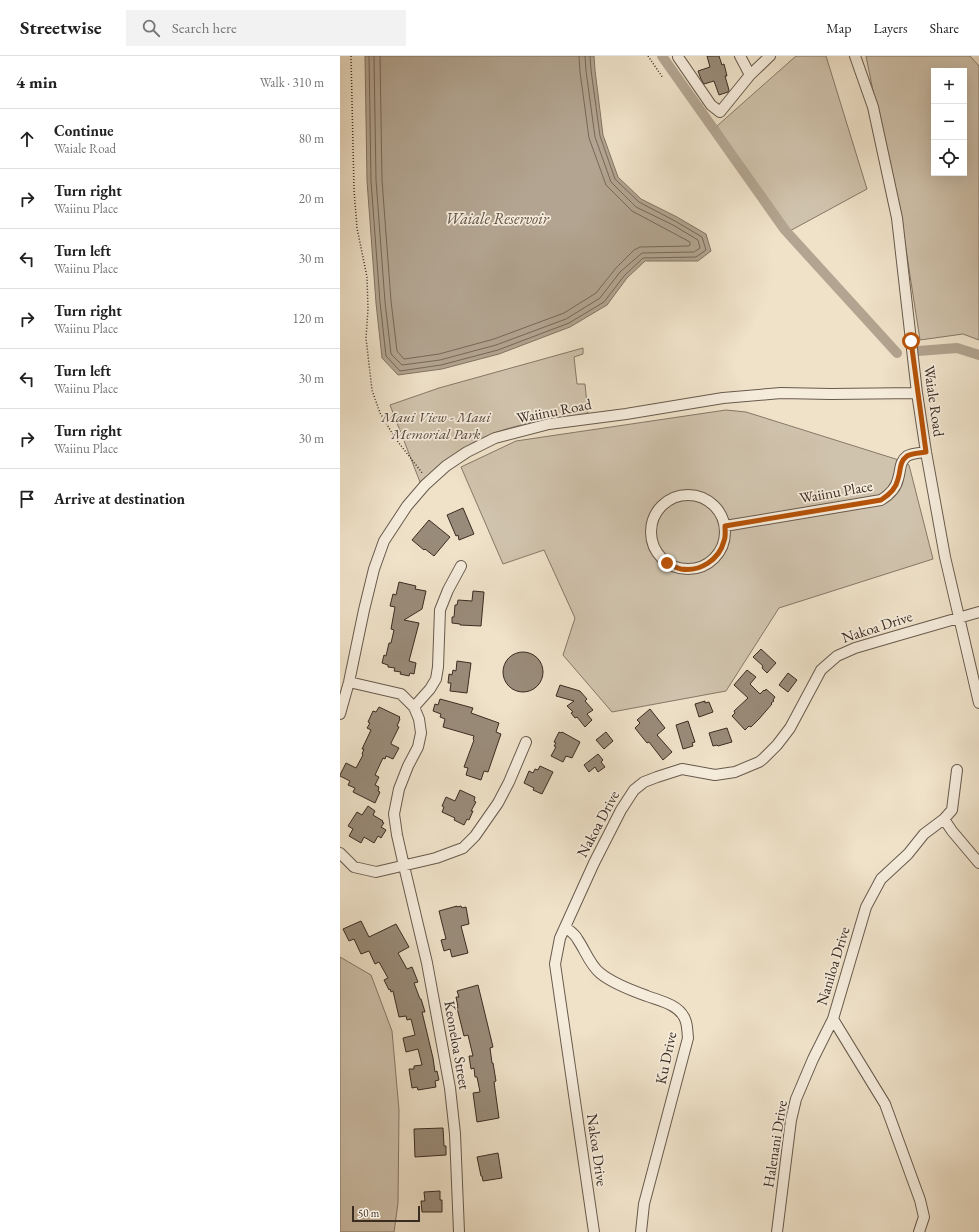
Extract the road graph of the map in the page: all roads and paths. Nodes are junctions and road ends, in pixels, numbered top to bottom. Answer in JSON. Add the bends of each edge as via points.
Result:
{"nodes":[{"id":1,"x":351,"y":56,"type":"edge"},
{"id":2,"x":648,"y":56,"type":"edge"},
{"id":3,"x":740,"y":56,"type":"edge"},
{"id":4,"x":770,"y":56,"type":"edge"},
{"id":5,"x":855,"y":56,"type":"edge"},
{"id":6,"x":678,"y":57,"type":"edge"},
{"id":7,"x":750,"y":75,"type":"junction"},
{"id":8,"x":663,"y":78,"type":"dead end"},
{"id":9,"x":917,"y":393,"type":"junction"},
{"id":10,"x":926,"y":452,"type":"junction"},
{"id":11,"x":429,"y":482,"type":"junction"},
{"id":12,"x":725,"y":526,"type":"junction"},
{"id":13,"x":461,"y":566,"type":"dead end"},
{"id":14,"x":979,"y":612,"type":"edge"},
{"id":15,"x":959,"y":617,"type":"junction"},
{"id":16,"x":349,"y":682,"type":"junction"},
{"id":17,"x":979,"y":702,"type":"edge"},
{"id":18,"x":414,"y":707,"type":"junction"},
{"id":19,"x":340,"y":714,"type":"edge"},
{"id":20,"x":526,"y":742,"type":"dead end"},
{"id":21,"x":957,"y":770,"type":"dead end"},
{"id":22,"x":944,"y":819,"type":"junction"},
{"id":23,"x":340,"y":853,"type":"edge"},
{"id":24,"x":979,"y":863,"type":"edge"},
{"id":25,"x":404,"y":866,"type":"junction"},
{"id":26,"x":565,"y":927,"type":"junction"},
{"id":27,"x":833,"y":1019,"type":"junction"},
{"id":28,"x":459,"y":1232,"type":"edge"},
{"id":29,"x":594,"y":1232,"type":"edge"},
{"id":30,"x":641,"y":1232,"type":"edge"},
{"id":31,"x":777,"y":1232,"type":"edge"},
{"id":32,"x":919,"y":1232,"type":"edge"}],
"edges":[{"from":1,"to":11,"type":"path","via":[[354,190],[357,228],[367,277],[366,338],[372,390],[380,413],[395,438]]},
{"from":2,"to":8,"type":"path"},
{"from":3,"to":7,"type":"street"},
{"from":4,"to":7,"type":"street"},
{"from":5,"to":9,"type":"street","name":"Waiale Road","via":[[873,107],[897,218]]},
{"from":6,"to":7,"type":"street","via":[[711,105],[720,112]]},
{"from":9,"to":10,"type":"street","name":"Waiale Road"},
{"from":9,"to":11,"type":"street","name":"Waiinu Road","via":[[781,393],[723,398],[550,424],[496,438],[467,452],[446,466]]},
{"from":10,"to":12,"type":"street","name":"Waiinu Place","via":[[906,457],[901,464],[895,487],[881,500]]},
{"from":10,"to":15,"type":"street","name":"Waiale Road"},
{"from":11,"to":16,"type":"street","name":"Waiinu Road","via":[[407,506],[384,541],[374,569]]},
{"from":12,"to":12,"type":"street","via":[[720,512],[710,502],[696,496],[682,496],[668,501],[658,511],[652,524],[651,539],[657,552],[667,563],[680,569],[695,569],[708,564],[719,554],[725,540]]},
{"from":13,"to":18,"type":"street","via":[[440,610],[436,679]]},
{"from":14,"to":15,"type":"street","name":"Nakoa Drive"},
{"from":15,"to":17,"type":"street","name":"Waiale Road"},
{"from":15,"to":26,"type":"street","name":"Nakoa Drive","via":[[855,648],[837,656],[821,670],[790,728],[759,762],[735,772],[715,775],[682,769],[644,782],[634,790],[620,810]]},
{"from":16,"to":18,"type":"street","via":[[401,694]]},
{"from":16,"to":19,"type":"street","name":"Waiinu Road"},
{"from":18,"to":25,"type":"street","name":"Keoneloa Street","via":[[419,719],[420,740],[399,789],[394,814]]},
{"from":20,"to":25,"type":"street","via":[[498,803],[475,836],[463,848]]},
{"from":21,"to":22,"type":"street","name":"Naniloa Drive","via":[[952,810]]},
{"from":22,"to":24,"type":"street"},
{"from":22,"to":27,"type":"street","name":"Naniloa Drive","via":[[924,834],[908,854],[881,879],[874,891],[866,907]]},
{"from":23,"to":25,"type":"street","via":[[354,867],[376,872]]},
{"from":25,"to":28,"type":"street","name":"Keoneloa Street","via":[[427,963],[450,1088],[455,1134]]},
{"from":26,"to":29,"type":"street","name":"Nakoa Drive","via":[[555,964]]},
{"from":26,"to":30,"type":"street","name":"Ku Drive","via":[[578,939],[599,972],[615,982],[667,1002],[680,1012],[687,1026],[688,1038],[644,1204]]},
{"from":27,"to":31,"type":"street","name":"Halenani Drive","via":[[812,1059],[796,1099]]},
{"from":27,"to":32,"type":"street","name":"Naniloa Drive","via":[[885,1104],[920,1200],[924,1216]]}]}
